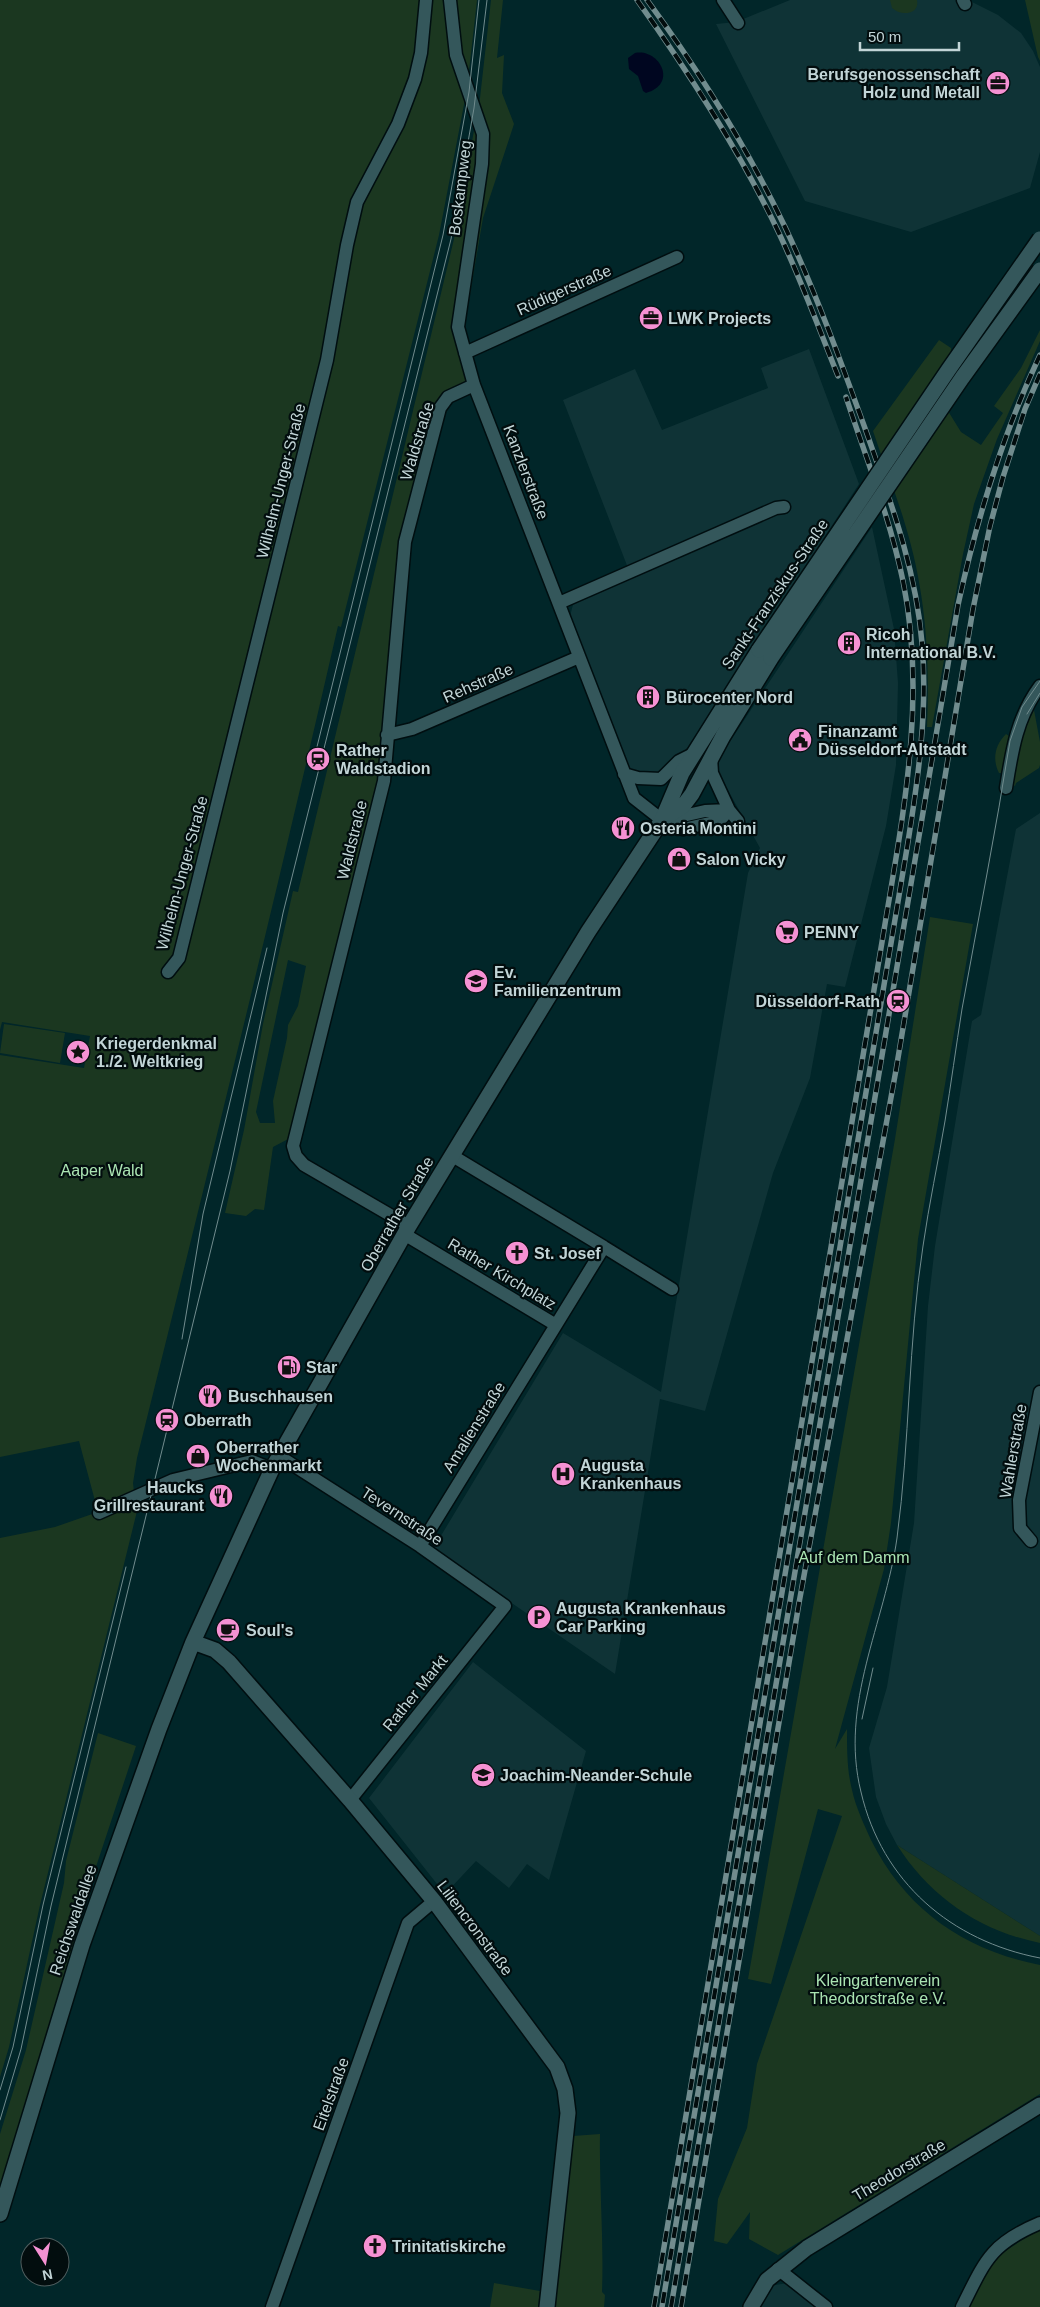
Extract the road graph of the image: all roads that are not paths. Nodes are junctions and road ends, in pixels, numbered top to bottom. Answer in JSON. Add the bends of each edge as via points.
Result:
{"nodes":[{"id":1,"x":426,"y":0,"type":"edge"},
{"id":2,"x":450,"y":0,"type":"edge"},
{"id":3,"x":723,"y":0,"type":"edge"},
{"id":4,"x":738,"y":24,"type":"dead end"},
{"id":5,"x":1040,"y":238,"type":"edge"},
{"id":6,"x":677,"y":257,"type":"dead end"},
{"id":7,"x":1040,"y":270,"type":"edge"},
{"id":8,"x":464,"y":353,"type":"junction"},
{"id":9,"x":474,"y":385,"type":"junction"},
{"id":10,"x":784,"y":507,"type":"dead end"},
{"id":11,"x":559,"y":603,"type":"junction"},
{"id":12,"x":765,"y":654,"type":"junction"},
{"id":13,"x":579,"y":656,"type":"junction"},
{"id":14,"x":1040,"y":686,"type":"edge"},
{"id":15,"x":387,"y":735,"type":"junction"},
{"id":16,"x":693,"y":754,"type":"junction"},
{"id":17,"x":711,"y":757,"type":"junction"},
{"id":18,"x":624,"y":774,"type":"junction"},
{"id":19,"x":1006,"y":788,"type":"dead end"},
{"id":20,"x":729,"y":810,"type":"junction"},
{"id":21,"x":662,"y":820,"type":"junction"},
{"id":22,"x":738,"y":821,"type":"dead end"},
{"id":23,"x":168,"y":972,"type":"dead end"},
{"id":24,"x":451,"y":1156,"type":"junction"},
{"id":25,"x":407,"y":1230,"type":"junction"},
{"id":26,"x":604,"y":1247,"type":"junction"},
{"id":27,"x":672,"y":1289,"type":"dead end"},
{"id":28,"x":556,"y":1325,"type":"junction"},
{"id":29,"x":1040,"y":1392,"type":"edge"},
{"id":30,"x":276,"y":1462,"type":"junction"},
{"id":31,"x":99,"y":1513,"type":"dead end"},
{"id":32,"x":1031,"y":1541,"type":"dead end"},
{"id":33,"x":420,"y":1546,"type":"junction"},
{"id":34,"x":505,"y":1606,"type":"joint"},
{"id":35,"x":193,"y":1642,"type":"junction"},
{"id":36,"x":350,"y":1800,"type":"junction"},
{"id":37,"x":434,"y":1901,"type":"junction"},
{"id":38,"x":1040,"y":2105,"type":"edge"},
{"id":39,"x":0,"y":2214,"type":"edge"},
{"id":40,"x":1040,"y":2223,"type":"edge"},
{"id":41,"x":778,"y":2269,"type":"junction"},
{"id":42,"x":272,"y":2307,"type":"edge"},
{"id":43,"x":547,"y":2307,"type":"edge"},
{"id":44,"x":750,"y":2307,"type":"edge"},
{"id":45,"x":826,"y":2307,"type":"edge"},
{"id":46,"x":962,"y":2307,"type":"edge"}],
"edges":[{"from":1,"to":23,"type":"street","name":"Wilhelm-Unger-Straße","via":[[415,79],[398,124],[357,202],[328,360],[179,958]]},
{"from":2,"to":8,"type":"street","name":"Boskampweg","via":[[456,55],[484,142],[458,327]]},
{"from":3,"to":4,"type":"street"},
{"from":5,"to":12,"type":"main road","name":"Sankt-Franziskus-Straße","bridge":true,"via":[[949,369]]},
{"from":6,"to":8,"type":"street","name":"Rüdigerstraße"},
{"from":7,"to":12,"type":"main road","name":"Sankt-Franziskus-Straße","bridge":true},
{"from":8,"to":9,"type":"street","name":"Kanzlerstraße"},
{"from":9,"to":11,"type":"street","name":"Kanzlerstraße"},
{"from":9,"to":15,"type":"street","name":"Waldstraße","via":[[448,397],[440,408],[405,542]]},
{"from":10,"to":11,"type":"street"},
{"from":11,"to":13,"type":"street","name":"Kanzlerstraße"},
{"from":12,"to":16,"type":"main road","name":"Sankt-Franziskus-Straße"},
{"from":12,"to":17,"type":"main road","name":"Sankt-Franziskus-Straße"},
{"from":13,"to":15,"type":"street","name":"Rehstraße","via":[[412,730]]},
{"from":13,"to":18,"type":"street","name":"Kanzlerstraße"},
{"from":14,"to":19,"type":"street","via":[[1019,724]]},
{"from":15,"to":25,"type":"street","name":"Waldstraße","via":[[384,781],[293,1146],[304,1165]]},
{"from":16,"to":18,"type":"street","via":[[679,761],[661,779]]},
{"from":16,"to":21,"type":"main road","name":"Sankt-Franziskus-Straße"},
{"from":17,"to":20,"type":"street","via":[[712,773]]},
{"from":17,"to":21,"type":"main road","name":"Sankt-Franziskus-Straße","via":[[688,800]]},
{"from":18,"to":21,"type":"street","name":"Kanzlerstraße","via":[[634,798]]},
{"from":20,"to":21,"type":"street"},
{"from":20,"to":22,"type":"street"},
{"from":21,"to":24,"type":"main road","name":"Oberrather Straße","via":[[588,932]]},
{"from":24,"to":25,"type":"main road","name":"Oberrather Straße"},
{"from":24,"to":26,"type":"street"},
{"from":25,"to":28,"type":"street","name":"Rather Kirchplatz"},
{"from":25,"to":30,"type":"main road","name":"Oberrather Straße"},
{"from":26,"to":27,"type":"street"},
{"from":26,"to":28,"type":"street","name":"Rather Kirchplatz"},
{"from":28,"to":33,"type":"street","name":"Amalienstraße"},
{"from":29,"to":32,"type":"street","name":"Wahlerstraße","via":[[1019,1500],[1020,1528]]},
{"from":30,"to":31,"type":"street","name":"Tevernstraße","via":[[252,1461],[173,1480]]},
{"from":30,"to":33,"type":"street","name":"Tevernstraße"},
{"from":30,"to":35,"type":"main road","name":"Oberrather Straße"},
{"from":33,"to":34,"type":"street","name":"Tevernstraße"},
{"from":34,"to":36,"type":"street","name":"Rather Markt"},
{"from":35,"to":36,"type":"main road","name":"Liliencronstraße","via":[[215,1650],[229,1662]]},
{"from":35,"to":39,"type":"main road","name":"Reichswaldallee","via":[[82,1945]]},
{"from":36,"to":37,"type":"main road","name":"Liliencronstraße"},
{"from":37,"to":42,"type":"street","name":"Eitelstraße","via":[[408,1923]]},
{"from":37,"to":43,"type":"main road","name":"Liliencronstraße","via":[[550,2056],[565,2088],[567,2136]]},
{"from":38,"to":41,"type":"main road","name":"Theodorstraße","via":[[824,2236]]},
{"from":40,"to":46,"type":"street","via":[[1000,2244],[986,2260]]},
{"from":41,"to":44,"type":"main road","via":[[760,2289]]},
{"from":41,"to":45,"type":"street"}]}
